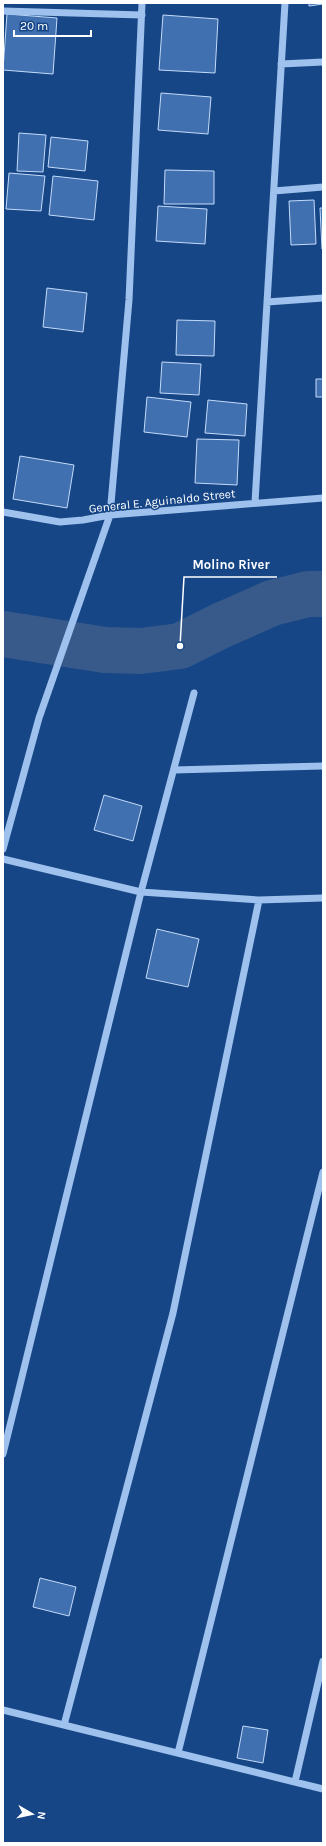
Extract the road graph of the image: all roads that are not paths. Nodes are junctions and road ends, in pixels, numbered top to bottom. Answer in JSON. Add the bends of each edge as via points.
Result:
{"nodes":[{"id":1,"x":142,"y":3,"type":"edge"},
{"id":2,"x":285,"y":3,"type":"edge"},
{"id":3,"x":3,"y":11,"type":"edge"},
{"id":4,"x":142,"y":15,"type":"junction"},
{"id":5,"x":323,"y":62,"type":"edge"},
{"id":6,"x":281,"y":64,"type":"junction"},
{"id":7,"x":323,"y":188,"type":"edge"},
{"id":8,"x":274,"y":190,"type":"junction"},
{"id":9,"x":323,"y":298,"type":"edge"},
{"id":10,"x":267,"y":302,"type":"junction"},
{"id":11,"x":323,"y":498,"type":"edge"},
{"id":12,"x":255,"y":502,"type":"junction"},
{"id":13,"x":3,"y":512,"type":"edge"},
{"id":14,"x":110,"y":516,"type":"junction"},
{"id":15,"x":194,"y":693,"type":"dead end"},
{"id":16,"x":323,"y":766,"type":"edge"},
{"id":17,"x":174,"y":770,"type":"junction"},
{"id":18,"x":3,"y":849,"type":"edge"},
{"id":19,"x":3,"y":859,"type":"edge"},
{"id":20,"x":142,"y":892,"type":"junction"},
{"id":21,"x":323,"y":898,"type":"edge"},
{"id":22,"x":259,"y":900,"type":"junction"},
{"id":23,"x":323,"y":1172,"type":"edge"},
{"id":24,"x":3,"y":1454,"type":"edge"},
{"id":25,"x":323,"y":1661,"type":"edge"},
{"id":26,"x":3,"y":1710,"type":"edge"},
{"id":27,"x":64,"y":1725,"type":"junction"},
{"id":28,"x":178,"y":1753,"type":"junction"},
{"id":29,"x":294,"y":1782,"type":"junction"},
{"id":30,"x":323,"y":1789,"type":"edge"}],
"edges":[{"from":1,"to":4,"type":"street"},
{"from":2,"to":6,"type":"street"},
{"from":3,"to":4,"type":"street"},
{"from":4,"to":14,"type":"street","via":[[129,300]]},
{"from":5,"to":6,"type":"street"},
{"from":6,"to":8,"type":"street"},
{"from":7,"to":8,"type":"street"},
{"from":8,"to":10,"type":"street"},
{"from":9,"to":10,"type":"street"},
{"from":10,"to":12,"type":"street"},
{"from":11,"to":12,"type":"street","name":"General E. Aguinaldo Street"},
{"from":12,"to":14,"type":"street","name":"General E. Aguinaldo Street"},
{"from":13,"to":14,"type":"street","name":"General E. Aguinaldo Street","via":[[60,522]]},
{"from":14,"to":18,"type":"street","via":[[39,718]]},
{"from":15,"to":17,"type":"street"},
{"from":16,"to":17,"type":"street"},
{"from":17,"to":20,"type":"street"},
{"from":19,"to":20,"type":"street"},
{"from":20,"to":22,"type":"street"},
{"from":20,"to":24,"type":"street"},
{"from":21,"to":22,"type":"street"},
{"from":22,"to":27,"type":"street","via":[[173,1312]]},
{"from":23,"to":28,"type":"street"},
{"from":25,"to":29,"type":"street"},
{"from":26,"to":27,"type":"street"},
{"from":27,"to":28,"type":"street"},
{"from":28,"to":29,"type":"street"},
{"from":29,"to":30,"type":"street"}]}
